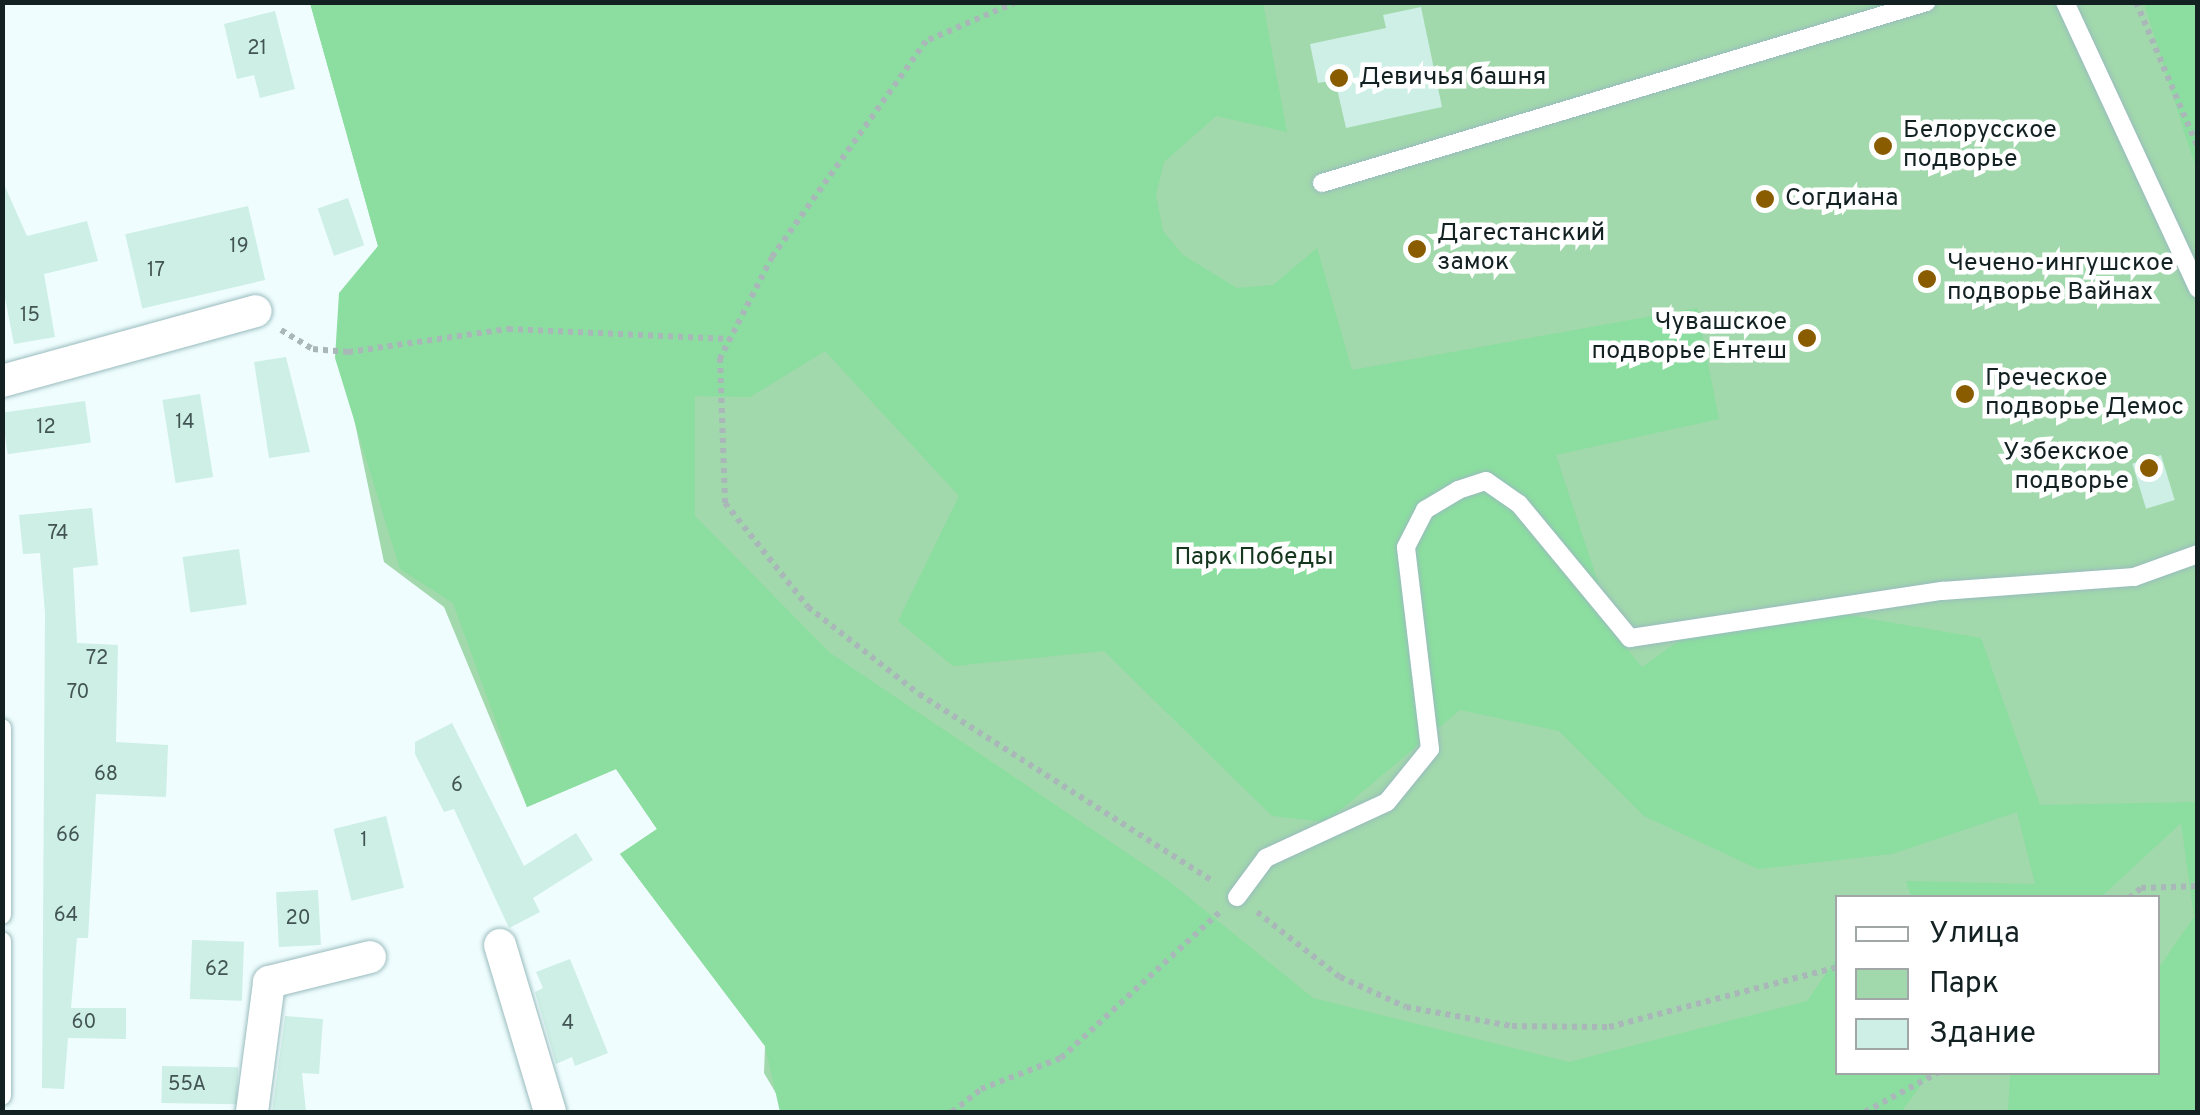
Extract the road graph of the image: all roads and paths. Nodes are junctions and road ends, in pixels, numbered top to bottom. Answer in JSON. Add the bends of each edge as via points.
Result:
{"nodes":[{"id":1,"x":1016,"y":2,"type":"edge"},
{"id":2,"x":1927,"y":2,"type":"edge"},
{"id":3,"x":2064,"y":2,"type":"edge"},
{"id":4,"x":2136,"y":2,"type":"edge"},
{"id":5,"x":2198,"y":148,"type":"edge"},
{"id":6,"x":1322,"y":183,"type":"dead end"},
{"id":7,"x":2198,"y":288,"type":"edge"},
{"id":8,"x":256,"y":311,"type":"joint"},
{"id":9,"x":730,"y":340,"type":"junction"},
{"id":10,"x":2,"y":381,"type":"edge"},
{"id":11,"x":2198,"y":554,"type":"edge"},
{"id":12,"x":2,"y":728,"type":"edge"},
{"id":13,"x":2198,"y":886,"type":"edge"},
{"id":14,"x":2132,"y":895,"type":"edge"},
{"id":15,"x":1237,"y":897,"type":"junction"},
{"id":16,"x":2,"y":915,"type":"edge"},
{"id":17,"x":2,"y":940,"type":"edge"},
{"id":18,"x":500,"y":945,"type":"dead end"},
{"id":19,"x":370,"y":957,"type":"dead end"},
{"id":20,"x":1835,"y":967,"type":"edge"},
{"id":21,"x":1933,"y":1075,"type":"edge"},
{"id":22,"x":2,"y":1096,"type":"edge"},
{"id":23,"x":252,"y":1112,"type":"edge"},
{"id":24,"x":550,"y":1112,"type":"edge"},
{"id":25,"x":952,"y":1112,"type":"edge"},
{"id":26,"x":1865,"y":1112,"type":"edge"}],
"edges":[{"from":1,"to":9,"type":"path","via":[[926,41],[823,175]]},
{"from":2,"to":6,"type":"lane"},
{"from":3,"to":7,"type":"lane"},
{"from":4,"to":5,"type":"path"},
{"from":8,"to":9,"type":"path","via":[[313,350],[348,352],[508,330]]},
{"from":8,"to":10,"type":"street"},
{"from":9,"to":15,"type":"path","via":[[720,358],[716,432],[725,503],[808,607],[919,694]]},
{"from":11,"to":15,"type":"lane","via":[[2134,577],[1942,590],[1630,638],[1519,504],[1486,482],[1458,490],[1425,510],[1406,547],[1430,749],[1386,802],[1266,858]]},
{"from":12,"to":16,"type":"lane"},
{"from":13,"to":14,"type":"path","via":[[2141,888]]},
{"from":15,"to":20,"type":"path","via":[[1340,977],[1406,1007],[1512,1026],[1609,1027]]},
{"from":15,"to":25,"type":"path","via":[[1060,1058],[981,1090]]},
{"from":17,"to":22,"type":"lane"},
{"from":18,"to":24,"type":"street"},
{"from":19,"to":23,"type":"street","via":[[269,982]]},
{"from":21,"to":26,"type":"path"}]}
